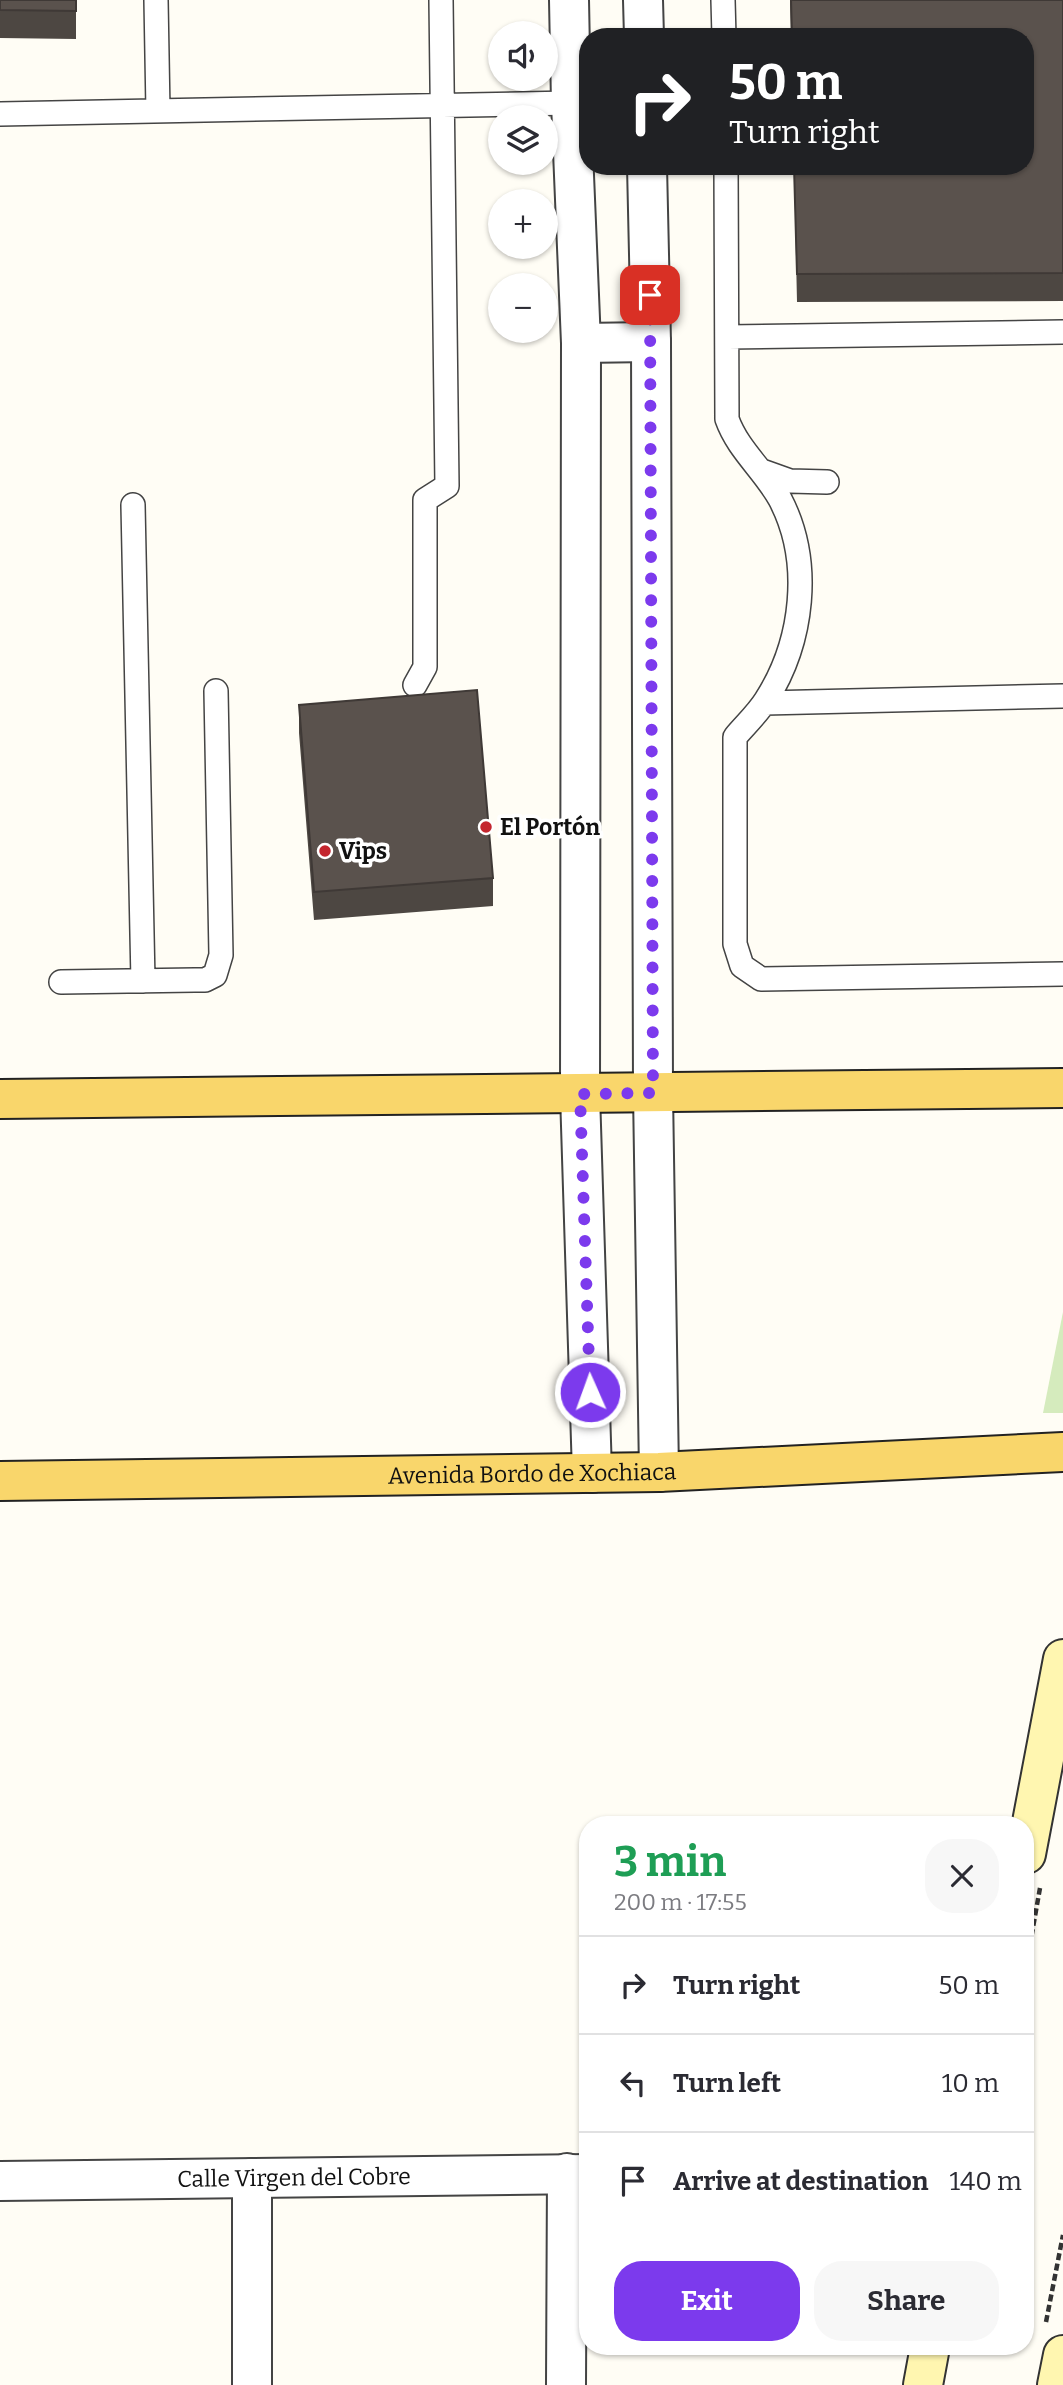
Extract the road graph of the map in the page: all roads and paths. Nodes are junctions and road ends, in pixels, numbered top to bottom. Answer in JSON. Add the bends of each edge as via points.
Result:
{"nodes":[{"id":1,"x":156,"y":0,"type":"edge"},
{"id":2,"x":440,"y":0,"type":"edge"},
{"id":3,"x":569,"y":0,"type":"edge"},
{"id":4,"x":643,"y":0,"type":"edge"},
{"id":5,"x":723,"y":0,"type":"edge"},
{"id":6,"x":644,"y":28,"type":"edge"},
{"id":7,"x":724,"y":28,"type":"edge"},
{"id":8,"x":571,"y":103,"type":"junction"},
{"id":9,"x":442,"y":105,"type":"junction"},
{"id":10,"x":158,"y":111,"type":"junction"},
{"id":11,"x":0,"y":114,"type":"edge"},
{"id":12,"x":647,"y":175,"type":"edge"},
{"id":13,"x":726,"y":175,"type":"edge"},
{"id":14,"x":1063,"y":332,"type":"edge"},
{"id":15,"x":728,"y":337,"type":"junction"},
{"id":16,"x":652,"y":342,"type":"junction"},
{"id":17,"x":581,"y":343,"type":"junction"},
{"id":18,"x":762,"y":471,"type":"junction"},
{"id":19,"x":827,"y":482,"type":"dead end"},
{"id":20,"x":133,"y":505,"type":"dead end"},
{"id":21,"x":415,"y":685,"type":"dead end"},
{"id":22,"x":216,"y":691,"type":"dead end"},
{"id":23,"x":1063,"y":696,"type":"edge"},
{"id":24,"x":765,"y":703,"type":"junction"},
{"id":25,"x":1063,"y":974,"type":"edge"},
{"id":26,"x":143,"y":981,"type":"junction"},
{"id":27,"x":61,"y":982,"type":"dead end"},
{"id":28,"x":1063,"y":1088,"type":"edge"},
{"id":29,"x":653,"y":1093,"type":"junction"},
{"id":30,"x":580,"y":1094,"type":"junction"},
{"id":31,"x":0,"y":1099,"type":"edge"},
{"id":32,"x":1063,"y":1452,"type":"edge"},
{"id":33,"x":659,"y":1472,"type":"junction"},
{"id":34,"x":592,"y":1474,"type":"junction"},
{"id":35,"x":0,"y":1481,"type":"edge"},
{"id":36,"x":1063,"y":1659,"type":"edge"},
{"id":37,"x":1033,"y":1816,"type":"edge"},
{"id":38,"x":577,"y":2174,"type":"edge"},
{"id":39,"x":252,"y":2178,"type":"junction"},
{"id":40,"x":0,"y":2181,"type":"edge"},
{"id":41,"x":1063,"y":2235,"type":"edge"},
{"id":42,"x":1053,"y":2344,"type":"edge"},
{"id":43,"x":929,"y":2355,"type":"edge"},
{"id":44,"x":252,"y":2385,"type":"edge"},
{"id":45,"x":566,"y":2385,"type":"edge"},
{"id":46,"x":923,"y":2385,"type":"edge"},
{"id":47,"x":1057,"y":2385,"type":"edge"}],
"edges":[{"from":1,"to":10,"type":"lane"},
{"from":2,"to":9,"type":"lane"},
{"from":3,"to":8,"type":"street"},
{"from":4,"to":6,"type":"street"},
{"from":5,"to":7,"type":"lane"},
{"from":8,"to":9,"type":"lane"},
{"from":8,"to":17,"type":"street"},
{"from":9,"to":10,"type":"lane"},
{"from":9,"to":21,"type":"lane","via":[[447,486],[425,500],[425,667]]},
{"from":10,"to":11,"type":"lane"},
{"from":12,"to":16,"type":"street"},
{"from":13,"to":15,"type":"lane"},
{"from":14,"to":15,"type":"lane"},
{"from":15,"to":18,"type":"lane","via":[[727,419],[734,438]]},
{"from":16,"to":17,"type":"street"},
{"from":16,"to":29,"type":"street"},
{"from":17,"to":30,"type":"street"},
{"from":18,"to":19,"type":"lane","via":[[790,481]]},
{"from":18,"to":24,"type":"lane","via":[[781,501],[800,573],[799,609],[791,642]]},
{"from":20,"to":26,"type":"lane"},
{"from":22,"to":26,"type":"lane","via":[[219,966],[215,975],[205,980]]},
{"from":23,"to":24,"type":"lane"},
{"from":24,"to":25,"type":"lane","via":[[735,737],[735,944],[742,966],[761,979]]},
{"from":26,"to":27,"type":"lane"},
{"from":28,"to":29,"type":"main road"},
{"from":29,"to":30,"type":"main road"},
{"from":29,"to":33,"type":"street"},
{"from":30,"to":31,"type":"main road"},
{"from":30,"to":34,"type":"street"},
{"from":32,"to":33,"type":"main road","name":"Avenida Bordo de Xochiaca"},
{"from":33,"to":34,"type":"main road","name":"Avenida Bordo de Xochiaca"},
{"from":34,"to":35,"type":"main road","name":"Avenida Bordo de Xochiaca"},
{"from":36,"to":37,"type":"main road"},
{"from":38,"to":39,"type":"street","name":"Calle Virgen del Cobre"},
{"from":38,"to":45,"type":"street"},
{"from":39,"to":40,"type":"street","name":"Calle Virgen del Cobre"},
{"from":39,"to":44,"type":"street"},
{"from":41,"to":42,"type":"path"},
{"from":42,"to":47,"type":"main road"},
{"from":43,"to":46,"type":"main road"}]}
